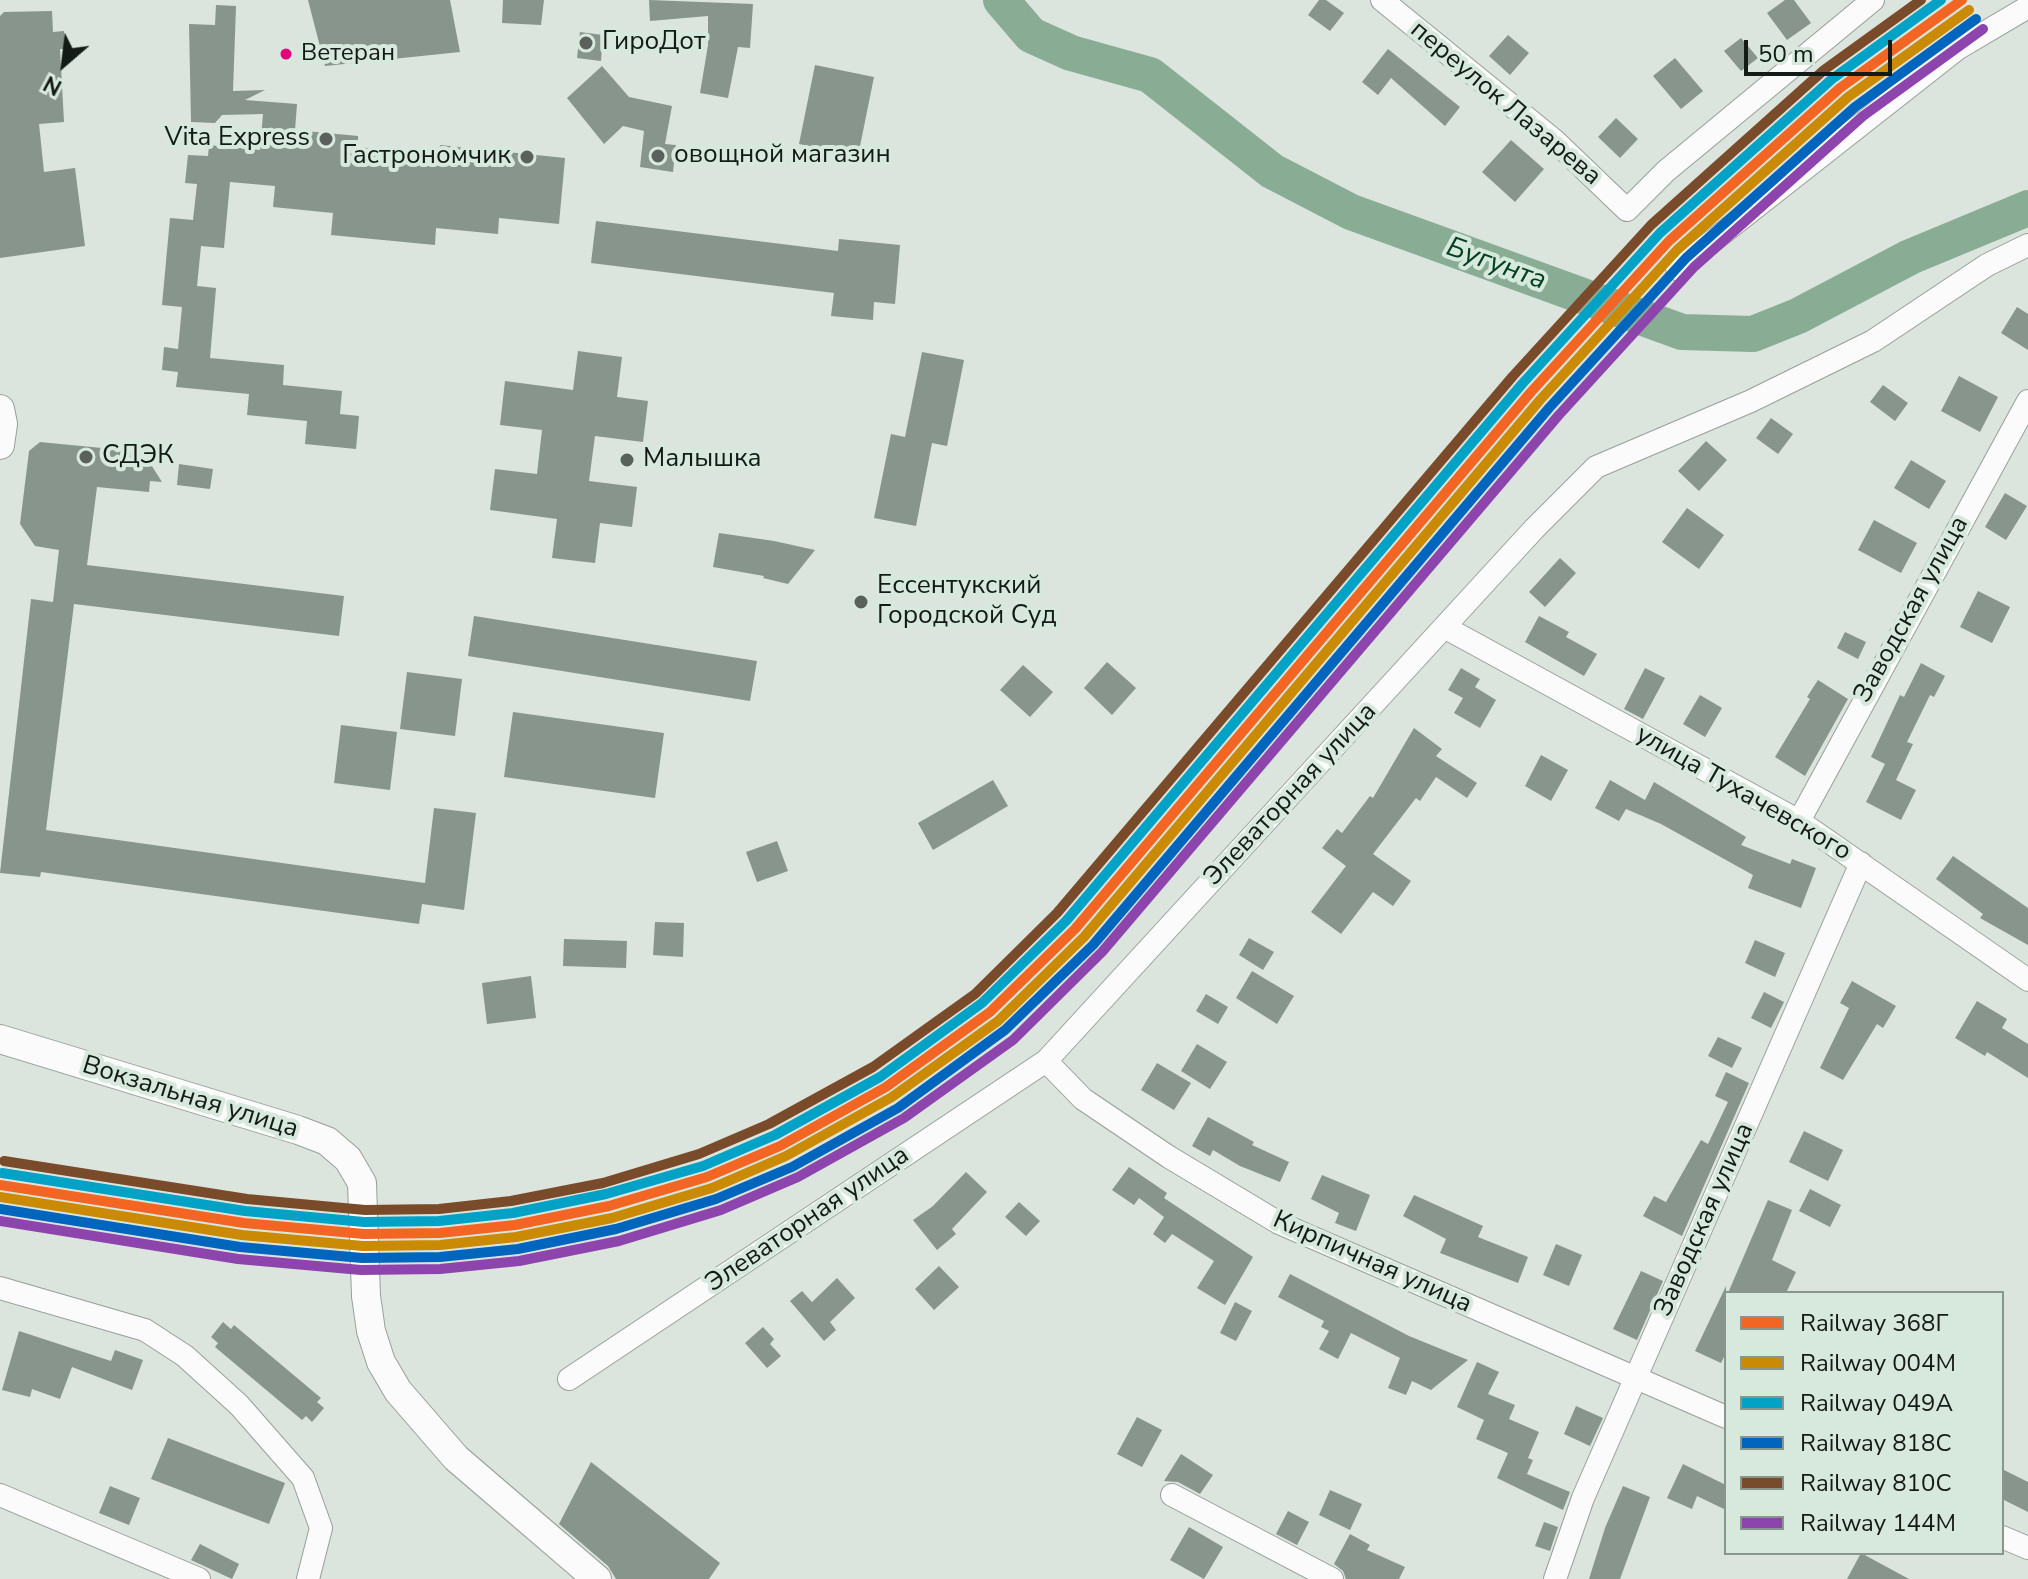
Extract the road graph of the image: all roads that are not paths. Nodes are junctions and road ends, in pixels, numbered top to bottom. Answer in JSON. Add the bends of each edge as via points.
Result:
{"nodes":[{"id":1,"x":1382,"y":0,"type":"edge"},
{"id":2,"x":1873,"y":0,"type":"edge"},
{"id":3,"x":2028,"y":7,"type":"edge"},
{"id":4,"x":2028,"y":245,"type":"edge"},
{"id":5,"x":1677,"y":269,"type":"dead end"},
{"id":6,"x":2028,"y":401,"type":"edge"},
{"id":7,"x":0,"y":409,"type":"edge"},
{"id":8,"x":0,"y":445,"type":"edge"},
{"id":9,"x":1446,"y":628,"type":"junction"},
{"id":10,"x":1799,"y":821,"type":"junction"},
{"id":11,"x":1861,"y":863,"type":"junction"},
{"id":12,"x":2028,"y":980,"type":"edge"},
{"id":13,"x":0,"y":1039,"type":"edge"},
{"id":14,"x":1046,"y":1061,"type":"junction"},
{"id":15,"x":0,"y":1288,"type":"edge"},
{"id":16,"x":1635,"y":1378,"type":"junction"},
{"id":17,"x":569,"y":1379,"type":"dead end"},
{"id":18,"x":1724,"y":1416,"type":"edge"},
{"id":19,"x":0,"y":1495,"type":"edge"},
{"id":20,"x":1172,"y":1495,"type":"dead end"},
{"id":21,"x":2004,"y":1538,"type":"edge"},
{"id":22,"x":2028,"y":1548,"type":"edge"},
{"id":23,"x":199,"y":1579,"type":"edge"},
{"id":24,"x":308,"y":1579,"type":"edge"},
{"id":25,"x":597,"y":1579,"type":"edge"},
{"id":26,"x":1332,"y":1579,"type":"edge"},
{"id":27,"x":1555,"y":1579,"type":"edge"}],
"edges":[{"from":1,"to":2,"type":"street","name":"переулок Лазарева","via":[[1554,140],[1627,210],[1666,171]]},
{"from":3,"to":5,"type":"street","via":[[1945,58]]},
{"from":4,"to":9,"type":"street","name":"Элеваторная улица","via":[[1987,265],[1873,341],[1751,401],[1596,467]]},
{"from":6,"to":10,"type":"street","name":"Заводская улица"},
{"from":7,"to":8,"type":"street"},
{"from":9,"to":10,"type":"street","name":"улица Тухачевского"},
{"from":9,"to":14,"type":"street","name":"Элеваторная улица"},
{"from":10,"to":11,"type":"street","name":"улица Тухачевского"},
{"from":11,"to":12,"type":"street","name":"улица Тухачевского"},
{"from":11,"to":16,"type":"street","name":"Заводская улица"},
{"from":13,"to":25,"type":"street","name":"Вокзальная улица","via":[[327,1141],[348,1159],[362,1183],[371,1331],[398,1391],[456,1458]]},
{"from":14,"to":16,"type":"street","name":"Кирпичная улица","via":[[1083,1099],[1279,1223]]},
{"from":14,"to":17,"type":"street","name":"Элеваторная улица"},
{"from":15,"to":24,"type":"street","via":[[145,1330],[185,1356],[239,1405],[303,1478],[321,1528]]},
{"from":16,"to":18,"type":"street","name":"Кирпичная улица"},
{"from":16,"to":27,"type":"street","name":"Заводская улица"},
{"from":19,"to":23,"type":"street"},
{"from":20,"to":26,"type":"street"},
{"from":21,"to":22,"type":"street"}]}
